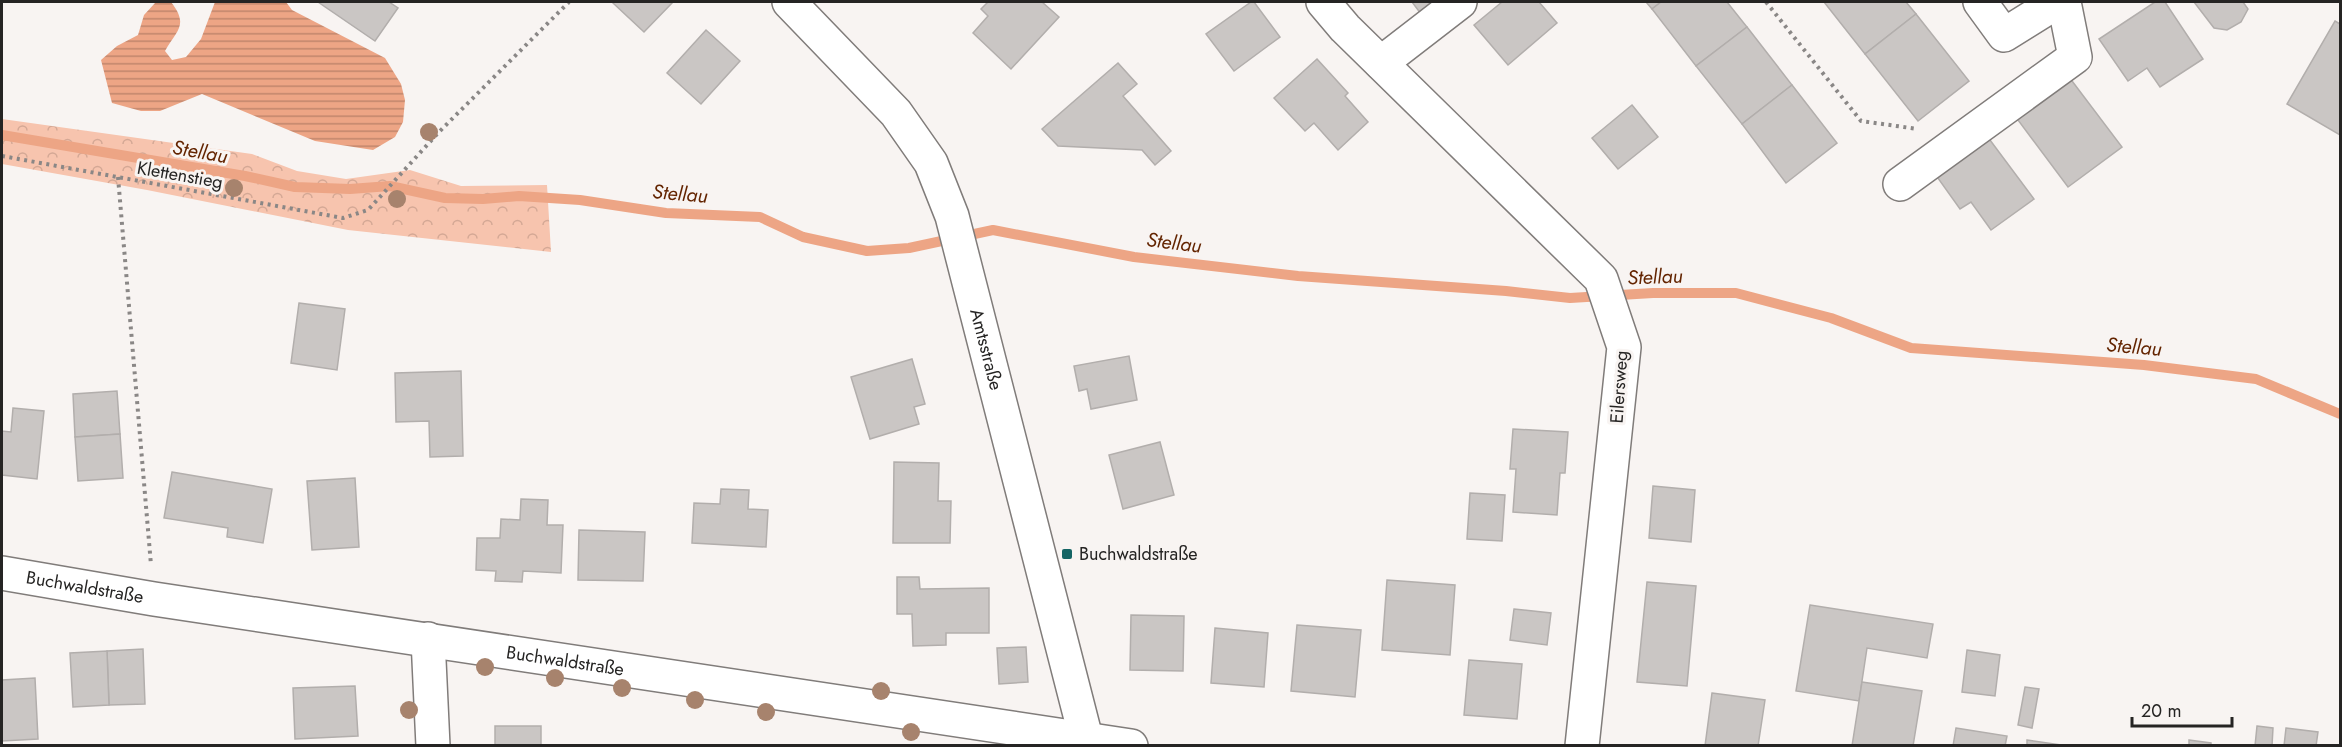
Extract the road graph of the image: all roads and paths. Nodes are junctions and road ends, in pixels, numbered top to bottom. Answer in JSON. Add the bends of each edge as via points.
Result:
{"nodes":[{"id":1,"x":569,"y":2,"type":"edge"},
{"id":2,"x":789,"y":2,"type":"edge"},
{"id":3,"x":1323,"y":2,"type":"edge"},
{"id":4,"x":1460,"y":2,"type":"edge"},
{"id":5,"x":1766,"y":2,"type":"edge"},
{"id":6,"x":1980,"y":2,"type":"edge"},
{"id":7,"x":2056,"y":2,"type":"edge"},
{"id":8,"x":2064,"y":2,"type":"edge"},
{"id":9,"x":1381,"y":63,"type":"junction"},
{"id":10,"x":1928,"y":123,"type":"dead end"},
{"id":11,"x":2,"y":156,"type":"edge"},
{"id":12,"x":118,"y":177,"type":"junction"},
{"id":13,"x":1900,"y":184,"type":"dead end"},
{"id":14,"x":2,"y":573,"type":"edge"},
{"id":15,"x":154,"y":599,"type":"junction"},
{"id":16,"x":428,"y":639,"type":"junction"},
{"id":17,"x":1087,"y":742,"type":"edge"},
{"id":18,"x":434,"y":746,"type":"edge"},
{"id":19,"x":1131,"y":746,"type":"edge"},
{"id":20,"x":1582,"y":746,"type":"edge"}],
"edges":[{"from":1,"to":12,"type":"path","name":"Klettenstieg","via":[[438,133],[368,210],[343,218]]},
{"from":2,"to":17,"type":"street","name":"Amtsstraße","via":[[896,113],[931,163],[952,216]]},
{"from":3,"to":9,"type":"street","name":"Eilersweg"},
{"from":4,"to":9,"type":"street"},
{"from":5,"to":10,"type":"path","via":[[1861,121],[1918,129]]},
{"from":6,"to":7,"type":"street","via":[[2004,35]]},
{"from":8,"to":13,"type":"street","via":[[2075,57]]},
{"from":9,"to":20,"type":"street","name":"Eilersweg","via":[[1601,279],[1624,347]]},
{"from":11,"to":12,"type":"path"},
{"from":12,"to":15,"type":"path","name":"Klettenstieg"},
{"from":14,"to":15,"type":"street","name":"Buchwaldstraße"},
{"from":15,"to":16,"type":"street","name":"Buchwaldstraße"},
{"from":16,"to":17,"type":"street","name":"Buchwaldstraße"},
{"from":16,"to":18,"type":"street"},
{"from":17,"to":19,"type":"street","name":"Buchwaldstraße"}]}
